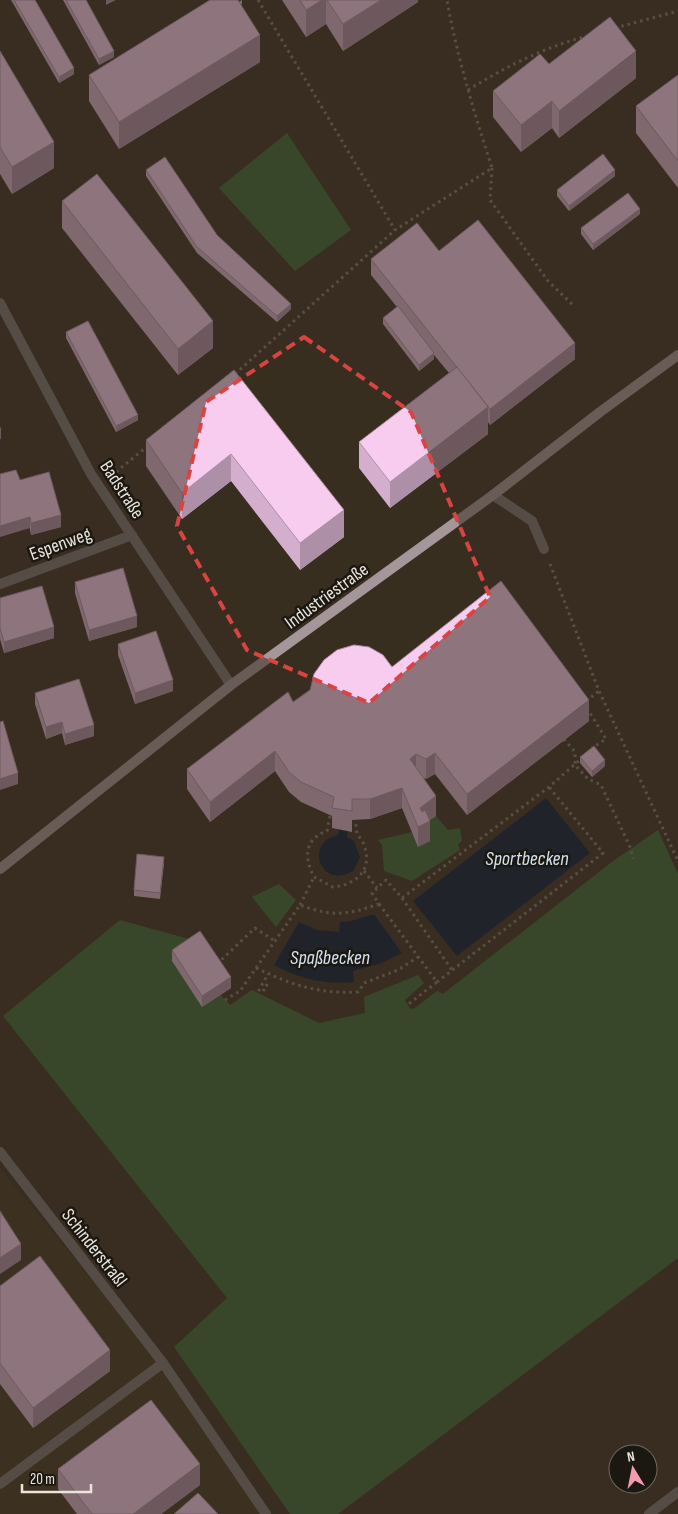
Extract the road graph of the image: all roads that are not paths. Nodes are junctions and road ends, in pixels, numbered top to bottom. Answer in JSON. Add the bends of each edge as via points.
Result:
{"nodes":[{"id":1,"x":0,"y":303,"type":"edge"},
{"id":2,"x":678,"y":355,"type":"edge"},
{"id":3,"x":493,"y":495,"type":"junction"},
{"id":4,"x":132,"y":535,"type":"junction"},
{"id":5,"x":544,"y":549,"type":"road end"},
{"id":6,"x":0,"y":584,"type":"edge"},
{"id":7,"x":231,"y":685,"type":"junction"},
{"id":8,"x":0,"y":869,"type":"edge"},
{"id":9,"x":0,"y":1152,"type":"edge"},
{"id":10,"x":163,"y":1363,"type":"junction"},
{"id":11,"x":0,"y":1484,"type":"edge"},
{"id":12,"x":678,"y":1492,"type":"edge"},
{"id":13,"x":266,"y":1514,"type":"edge"},
{"id":14,"x":649,"y":1514,"type":"edge"}],
"edges":[{"from":1,"to":4,"type":"street","name":"Badstraße","via":[[99,486]]},
{"from":2,"to":3,"type":"street","name":"Industriestraße"},
{"from":3,"to":5,"type":"street","via":[[532,521]]},
{"from":3,"to":7,"type":"street","name":"Industriestraße"},
{"from":4,"to":6,"type":"street","name":"Espenweg"},
{"from":4,"to":7,"type":"street","name":"Badstraße"},
{"from":7,"to":8,"type":"street","name":"Industriestraße"},
{"from":9,"to":10,"type":"street","name":"Schinderstraßl"},
{"from":10,"to":11,"type":"street"},
{"from":10,"to":13,"type":"street","name":"Schinderstraßl"},
{"from":12,"to":14,"type":"street"}]}
